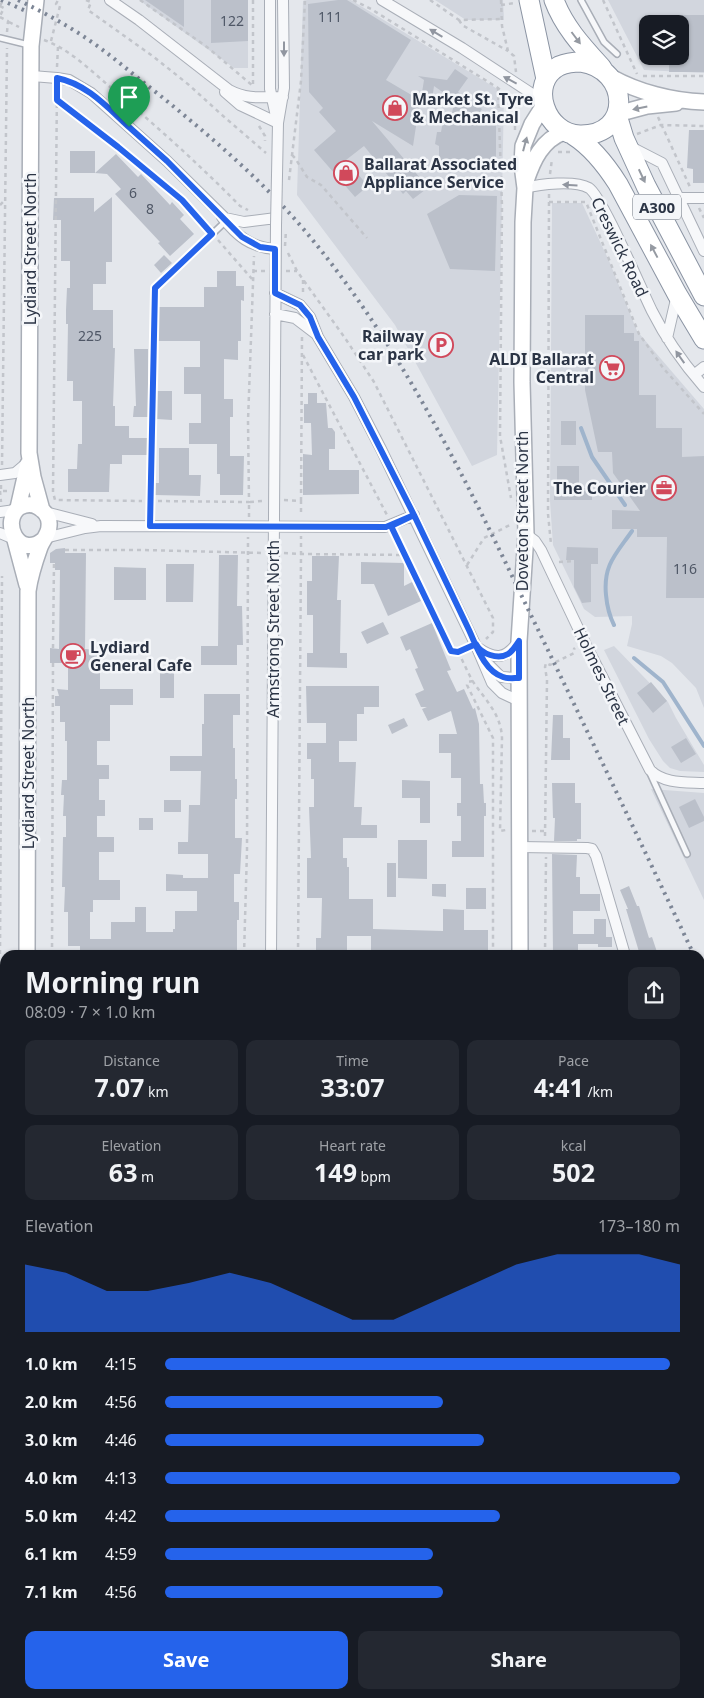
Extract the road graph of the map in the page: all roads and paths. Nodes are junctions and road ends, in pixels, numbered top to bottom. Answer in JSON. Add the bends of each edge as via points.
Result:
{"nodes":[{"id":1,"x":2,"y":0,"type":"edge"},
{"id":2,"x":26,"y":0,"type":"edge"},
{"id":3,"x":36,"y":0,"type":"edge"},
{"id":4,"x":58,"y":0,"type":"edge"},
{"id":5,"x":86,"y":0,"type":"edge"},
{"id":6,"x":110,"y":0,"type":"edge"},
{"id":7,"x":140,"y":0,"type":"edge"},
{"id":8,"x":253,"y":0,"type":"edge"},
{"id":9,"x":270,"y":0,"type":"edge"},
{"id":10,"x":283,"y":0,"type":"edge"},
{"id":11,"x":305,"y":0,"type":"edge"},
{"id":12,"x":353,"y":0,"type":"edge"},
{"id":13,"x":382,"y":0,"type":"edge"},
{"id":14,"x":430,"y":0,"type":"edge"},
{"id":15,"x":501,"y":0,"type":"edge"},
{"id":16,"x":529,"y":0,"type":"edge"},
{"id":17,"x":554,"y":0,"type":"edge"},
{"id":18,"x":581,"y":0,"type":"edge"},
{"id":19,"x":603,"y":0,"type":"edge"},
{"id":20,"x":0,"y":6,"type":"edge"},
{"id":21,"x":0,"y":14,"type":"edge"},
{"id":22,"x":502,"y":18,"type":"junction"},
{"id":23,"x":460,"y":20,"type":"junction"},
{"id":24,"x":8,"y":21,"type":"dead end"},
{"id":25,"x":17,"y":25,"type":"dead end"},
{"id":26,"x":0,"y":38,"type":"edge"},
{"id":27,"x":46,"y":41,"type":"dead end"},
{"id":28,"x":51,"y":41,"type":"junction"},
{"id":29,"x":31,"y":46,"type":"junction"},
{"id":30,"x":58,"y":46,"type":"junction"},
{"id":31,"x":6,"y":50,"type":"dead end"},
{"id":32,"x":508,"y":51,"type":"junction"},
{"id":33,"x":618,"y":54,"type":"dead end"},
{"id":34,"x":514,"y":56,"type":"dead end"},
{"id":35,"x":608,"y":74,"type":"junction"},
{"id":36,"x":32,"y":76,"type":"junction"},
{"id":37,"x":704,"y":76,"type":"edge"},
{"id":38,"x":57,"y":78,"type":"junction"},
{"id":39,"x":546,"y":79,"type":"junction"},
{"id":40,"x":218,"y":82,"type":"junction"},
{"id":41,"x":498,"y":88,"type":"junction"},
{"id":42,"x":270,"y":97,"type":"junction"},
{"id":43,"x":283,"y":97,"type":"junction"},
{"id":44,"x":57,"y":100,"type":"junction"},
{"id":45,"x":701,"y":102,"type":"edge"},
{"id":46,"x":544,"y":103,"type":"junction"},
{"id":47,"x":514,"y":109,"type":"dead end"},
{"id":48,"x":617,"y":114,"type":"junction"},
{"id":49,"x":278,"y":122,"type":"junction"},
{"id":50,"x":662,"y":124,"type":"junction"},
{"id":51,"x":704,"y":126,"type":"edge"},
{"id":52,"x":570,"y":140,"type":"junction"},
{"id":53,"x":630,"y":141,"type":"junction"},
{"id":54,"x":266,"y":153,"type":"dead end"},
{"id":55,"x":292,"y":155,"type":"junction"},
{"id":56,"x":289,"y":183,"type":"dead end"},
{"id":57,"x":549,"y":183,"type":"junction"},
{"id":58,"x":524,"y":188,"type":"junction"},
{"id":59,"x":678,"y":198,"type":"junction"},
{"id":60,"x":700,"y":198,"type":"edge"},
{"id":61,"x":5,"y":200,"type":"junction"},
{"id":62,"x":549,"y":202,"type":"junction"},
{"id":63,"x":0,"y":205,"type":"edge"},
{"id":64,"x":218,"y":212,"type":"junction"},
{"id":65,"x":253,"y":212,"type":"dead end"},
{"id":66,"x":274,"y":221,"type":"junction"},
{"id":67,"x":226,"y":222,"type":"junction"},
{"id":68,"x":0,"y":226,"type":"edge"},
{"id":69,"x":5,"y":232,"type":"junction"},
{"id":70,"x":212,"y":234,"type":"junction"},
{"id":71,"x":367,"y":238,"type":"dead end"},
{"id":72,"x":280,"y":248,"type":"junction"},
{"id":73,"x":704,"y":251,"type":"edge"},
{"id":74,"x":253,"y":271,"type":"dead end"},
{"id":75,"x":253,"y":280,"type":"junction"},
{"id":76,"x":275,"y":293,"type":"junction"},
{"id":77,"x":677,"y":294,"type":"junction"},
{"id":78,"x":704,"y":296,"type":"edge"},
{"id":79,"x":275,"y":314,"type":"junction"},
{"id":80,"x":302,"y":331,"type":"dead end"},
{"id":81,"x":318,"y":337,"type":"junction"},
{"id":82,"x":667,"y":338,"type":"junction"},
{"id":83,"x":704,"y":340,"type":"edge"},
{"id":84,"x":303,"y":355,"type":"junction"},
{"id":85,"x":704,"y":367,"type":"edge"},
{"id":86,"x":694,"y":375,"type":"junction"},
{"id":87,"x":704,"y":386,"type":"edge"},
{"id":88,"x":704,"y":414,"type":"edge"},
{"id":89,"x":29,"y":457,"type":"junction"},
{"id":90,"x":1,"y":475,"type":"edge"},
{"id":91,"x":22,"y":490,"type":"junction"},
{"id":92,"x":0,"y":491,"type":"edge"},
{"id":93,"x":54,"y":492,"type":"dead end"},
{"id":94,"x":301,"y":501,"type":"dead end"},
{"id":95,"x":249,"y":502,"type":"dead end"},
{"id":96,"x":511,"y":504,"type":"dead end"},
{"id":97,"x":11,"y":510,"type":"edge"},
{"id":98,"x":43,"y":511,"type":"junction"},
{"id":99,"x":414,"y":515,"type":"junction"},
{"id":100,"x":101,"y":526,"type":"junction"},
{"id":101,"x":150,"y":526,"type":"junction"},
{"id":102,"x":273,"y":526,"type":"junction"},
{"id":103,"x":391,"y":526,"type":"junction"},
{"id":104,"x":520,"y":528,"type":"junction"},
{"id":105,"x":10,"y":537,"type":"edge"},
{"id":106,"x":44,"y":539,"type":"junction"},
{"id":107,"x":550,"y":543,"type":"dead end"},
{"id":108,"x":65,"y":550,"type":"dead end"},
{"id":109,"x":405,"y":555,"type":"junction"},
{"id":110,"x":574,"y":561,"type":"dead end"},
{"id":111,"x":559,"y":562,"type":"dead end"},
{"id":112,"x":54,"y":563,"type":"dead end"},
{"id":113,"x":467,"y":565,"type":"junction"},
{"id":114,"x":2,"y":576,"type":"dead end"},
{"id":115,"x":28,"y":591,"type":"junction"},
{"id":116,"x":519,"y":641,"type":"junction"},
{"id":117,"x":53,"y":648,"type":"dead end"},
{"id":118,"x":478,"y":649,"type":"junction"},
{"id":119,"x":579,"y":650,"type":"dead end"},
{"id":120,"x":458,"y":652,"type":"junction"},
{"id":121,"x":53,"y":663,"type":"dead end"},
{"id":122,"x":519,"y":678,"type":"junction"},
{"id":123,"x":473,"y":681,"type":"junction"},
{"id":124,"x":519,"y":701,"type":"junction"},
{"id":125,"x":647,"y":766,"type":"junction"},
{"id":126,"x":704,"y":783,"type":"edge"},
{"id":127,"x":500,"y":830,"type":"junction"},
{"id":128,"x":510,"y":830,"type":"dead end"},
{"id":129,"x":492,"y":831,"type":"junction"},
{"id":130,"x":530,"y":831,"type":"dead end"},
{"id":131,"x":519,"y":847,"type":"junction"},
{"id":132,"x":546,"y":847,"type":"junction"},
{"id":133,"x":687,"y":854,"type":"dead end"},
{"id":134,"x":0,"y":950,"type":"edge"},
{"id":135,"x":27,"y":950,"type":"edge"},
{"id":136,"x":52,"y":950,"type":"edge"},
{"id":137,"x":244,"y":950,"type":"edge"},
{"id":138,"x":271,"y":950,"type":"edge"},
{"id":139,"x":298,"y":950,"type":"edge"},
{"id":140,"x":493,"y":950,"type":"edge"},
{"id":141,"x":520,"y":950,"type":"edge"},
{"id":142,"x":545,"y":950,"type":"edge"},
{"id":143,"x":623,"y":950,"type":"edge"}],
"edges":[{"from":1,"to":20,"type":"path"},
{"from":2,"to":29,"type":"street","name":"Lydiard Street North"},
{"from":3,"to":29,"type":"street","name":"Lydiard Street North"},
{"from":4,"to":28,"type":"path","via":[[56,4],[60,6]]},
{"from":5,"to":54,"type":"path","via":[[91,2],[88,10],[175,74]]},
{"from":6,"to":40,"type":"street","via":[[154,30]]},
{"from":7,"to":8,"type":"path","via":[[207,47],[253,86]]},
{"from":9,"to":42,"type":"street","name":"Armstrong Street North"},
{"from":10,"to":43,"type":"street","name":"Armstrong Street North","one_way":true},
{"from":11,"to":55,"type":"path","via":[[301,81]]},
{"from":12,"to":41,"type":"path"},
{"from":46,"to":13,"type":"street","one_way":true},
{"from":14,"to":23,"type":"path"},
{"from":15,"to":22,"type":"path"},
{"from":16,"to":39,"type":"highway"},
{"from":17,"to":35,"type":"highway","number":"A300","one_way":true,"via":[[579,42]]},
{"from":18,"to":33,"type":"lane","via":[[604,42]]},
{"from":19,"to":37,"type":"path","via":[[638,76]]},
{"from":20,"to":21,"type":"path","via":[[4,8]]},
{"from":22,"to":23,"type":"path"},
{"from":22,"to":32,"type":"path"},
{"from":23,"to":32,"type":"path","via":[[462,25]]},
{"from":24,"to":25,"type":"path"},
{"from":26,"to":29,"type":"lane"},
{"from":27,"to":28,"type":"path"},
{"from":28,"to":30,"type":"path"},
{"from":29,"to":36,"type":"street","name":"Lydiard Street North"},
{"from":30,"to":38,"type":"path"},
{"from":30,"to":65,"type":"path","via":[[143,115],[240,206]]},
{"from":31,"to":61,"type":"path"},
{"from":32,"to":34,"type":"path"},
{"from":35,"to":39,"type":"highway","via":[[590,63],[573,62],[559,66]]},
{"from":35,"to":45,"type":"street","via":[[636,89]]},
{"from":35,"to":48,"type":"highway","number":"A300","via":[[616,89]]},
{"from":36,"to":38,"type":"street"},
{"from":36,"to":89,"type":"street","name":"Lydiard Street North"},
{"from":38,"to":44,"type":"path"},
{"from":38,"to":64,"type":"street","via":[[69,80],[91,93]]},
{"from":39,"to":46,"type":"highway"},
{"from":40,"to":42,"type":"street","via":[[241,96]]},
{"from":40,"to":49,"type":"street","via":[[226,94],[240,104]]},
{"from":41,"to":47,"type":"path"},
{"from":41,"to":96,"type":"path","via":[[502,206],[500,436]]},
{"from":42,"to":43,"type":"street"},
{"from":42,"to":49,"type":"street","name":"Armstrong Street North"},
{"from":43,"to":49,"type":"street","name":"Armstrong Street North"},
{"from":44,"to":70,"type":"path","via":[[182,200]]},
{"from":44,"to":93,"type":"path"},
{"from":45,"to":48,"type":"street","one_way":true,"via":[[648,106]]},
{"from":46,"to":52,"type":"highway","number":"A300","via":[[551,121]]},
{"from":58,"to":46,"type":"street","name":"Doveton Street North","one_way":true,"via":[[523,146]]},
{"from":48,"to":52,"type":"highway","via":[[601,132]]},
{"from":48,"to":53,"type":"highway","number":"A300"},
{"from":49,"to":66,"type":"street","name":"Armstrong Street North","bridge":true},
{"from":50,"to":51,"type":"path"},
{"from":50,"to":53,"type":"path"},
{"from":50,"to":60,"type":"path"},
{"from":52,"to":57,"type":"path","via":[[553,152]]},
{"from":52,"to":58,"type":"street","name":"Doveton Street North","via":[[556,135],[539,150]]},
{"from":77,"to":52,"type":"highway","name":"Creswick Road","number":"A300","one_way":true,"via":[[609,170],[586,142]]},
{"from":53,"to":59,"type":"street","via":[[662,163]]},
{"from":53,"to":78,"type":"highway","number":"A300","one_way":true,"via":[[646,186]]},
{"from":55,"to":56,"type":"path"},
{"from":55,"to":71,"type":"path","via":[[307,177],[321,185]]},
{"from":57,"to":58,"type":"street","name":"Creswick Road"},
{"from":57,"to":62,"type":"path"},
{"from":82,"to":57,"type":"street","name":"Creswick Road","one_way":true,"via":[[594,193],[582,186]]},
{"from":58,"to":104,"type":"street","name":"Doveton Street North"},
{"from":59,"to":60,"type":"street"},
{"from":59,"to":73,"type":"street"},
{"from":61,"to":63,"type":"path"},
{"from":61,"to":69,"type":"path"},
{"from":62,"to":88,"type":"path","via":[[586,202],[639,334],[664,369]]},
{"from":62,"to":107,"type":"path"},
{"from":64,"to":66,"type":"street","via":[[237,221]]},
{"from":64,"to":67,"type":"street"},
{"from":66,"to":72,"type":"street","name":"Armstrong Street North"},
{"from":67,"to":70,"type":"lane"},
{"from":67,"to":72,"type":"street","via":[[254,245]]},
{"from":68,"to":69,"type":"path"},
{"from":69,"to":90,"type":"path"},
{"from":70,"to":75,"type":"path"},
{"from":70,"to":101,"type":"lane","via":[[155,288]]},
{"from":72,"to":76,"type":"street","name":"Armstrong Street North"},
{"from":72,"to":113,"type":"path","via":[[374,382]]},
{"from":74,"to":75,"type":"path"},
{"from":75,"to":95,"type":"path"},
{"from":76,"to":79,"type":"street","name":"Armstrong Street North"},
{"from":76,"to":81,"type":"street","via":[[303,308]]},
{"from":77,"to":82,"type":"street","name":"Creswick Road"},
{"from":77,"to":83,"type":"highway","name":"Creswick Road","number":"A300"},
{"from":79,"to":81,"type":"street","via":[[298,320]]},
{"from":79,"to":102,"type":"street","name":"Armstrong Street North"},
{"from":80,"to":84,"type":"path"},
{"from":81,"to":99,"type":"street","via":[[354,397]]},
{"from":86,"to":82,"type":"street","name":"Creswick Road","one_way":true},
{"from":84,"to":94,"type":"path"},
{"from":84,"to":103,"type":"path"},
{"from":85,"to":86,"type":"street"},
{"from":86,"to":87,"type":"street","name":"Creswick Road"},
{"from":89,"to":90,"type":"street","via":[[22,468]]},
{"from":89,"to":91,"type":"street","name":"Lydiard Street North"},
{"from":89,"to":98,"type":"street","name":"Lydiard Street North"},
{"from":90,"to":92,"type":"path"},
{"from":91,"to":92,"type":"path"},
{"from":91,"to":97,"type":"street","name":"Lydiard Street North"},
{"from":97,"to":98,"type":"street","via":[[30,505]]},
{"from":97,"to":105,"type":"street"},
{"from":98,"to":100,"type":"street"},
{"from":98,"to":106,"type":"street","via":[[50,526]]},
{"from":99,"to":103,"type":"street"},
{"from":99,"to":118,"type":"street"},
{"from":100,"to":101,"type":"street"},
{"from":100,"to":106,"type":"street"},
{"from":101,"to":102,"type":"street"},
{"from":102,"to":103,"type":"street"},
{"from":102,"to":138,"type":"street","name":"Armstrong Street North"},
{"from":103,"to":109,"type":"path"},
{"from":104,"to":113,"type":"path","via":[[484,538]]},
{"from":104,"to":116,"type":"street","name":"Doveton Street North"},
{"from":104,"to":125,"type":"street","name":"Holmes Street","via":[[541,550]]},
{"from":105,"to":106,"type":"street","via":[[28,546]]},
{"from":105,"to":115,"type":"street","name":"Lydiard Street North"},
{"from":106,"to":115,"type":"street","name":"Lydiard Street North"},
{"from":108,"to":137,"type":"path","via":[[247,553]]},
{"from":109,"to":120,"type":"path","via":[[451,651]]},
{"from":109,"to":139,"type":"path","via":[[301,554]]},
{"from":110,"to":111,"type":"path"},
{"from":112,"to":117,"type":"path"},
{"from":113,"to":118,"type":"path","via":[[494,624],[491,636]]},
{"from":114,"to":134,"type":"path"},
{"from":115,"to":135,"type":"street","name":"Lydiard Street North"},
{"from":116,"to":118,"type":"street","via":[[502,656],[489,655]]},
{"from":116,"to":122,"type":"street","name":"Doveton Street North"},
{"from":118,"to":120,"type":"path"},
{"from":118,"to":122,"type":"street","via":[[501,677]]},
{"from":118,"to":124,"type":"street","via":[[494,686]]},
{"from":119,"to":130,"type":"path","via":[[574,648],[574,652],[546,663],[544,667],[547,680],[545,831]]},
{"from":120,"to":123,"type":"path"},
{"from":121,"to":136,"type":"path"},
{"from":122,"to":124,"type":"street","name":"Doveton Street North"},
{"from":123,"to":127,"type":"path","via":[[493,708],[501,731]]},
{"from":123,"to":129,"type":"path","via":[[467,685],[494,738]]},
{"from":124,"to":131,"type":"street","name":"Doveton Street North"},
{"from":125,"to":126,"type":"street","name":"Holmes Street","via":[[664,780]]},
{"from":125,"to":133,"type":"lane"},
{"from":127,"to":128,"type":"path"},
{"from":127,"to":129,"type":"path"},
{"from":129,"to":140,"type":"path"},
{"from":131,"to":132,"type":"street"},
{"from":131,"to":141,"type":"street","name":"Doveton Street North"},
{"from":132,"to":142,"type":"path"},
{"from":132,"to":143,"type":"street","via":[[587,848],[594,852]]}]}
